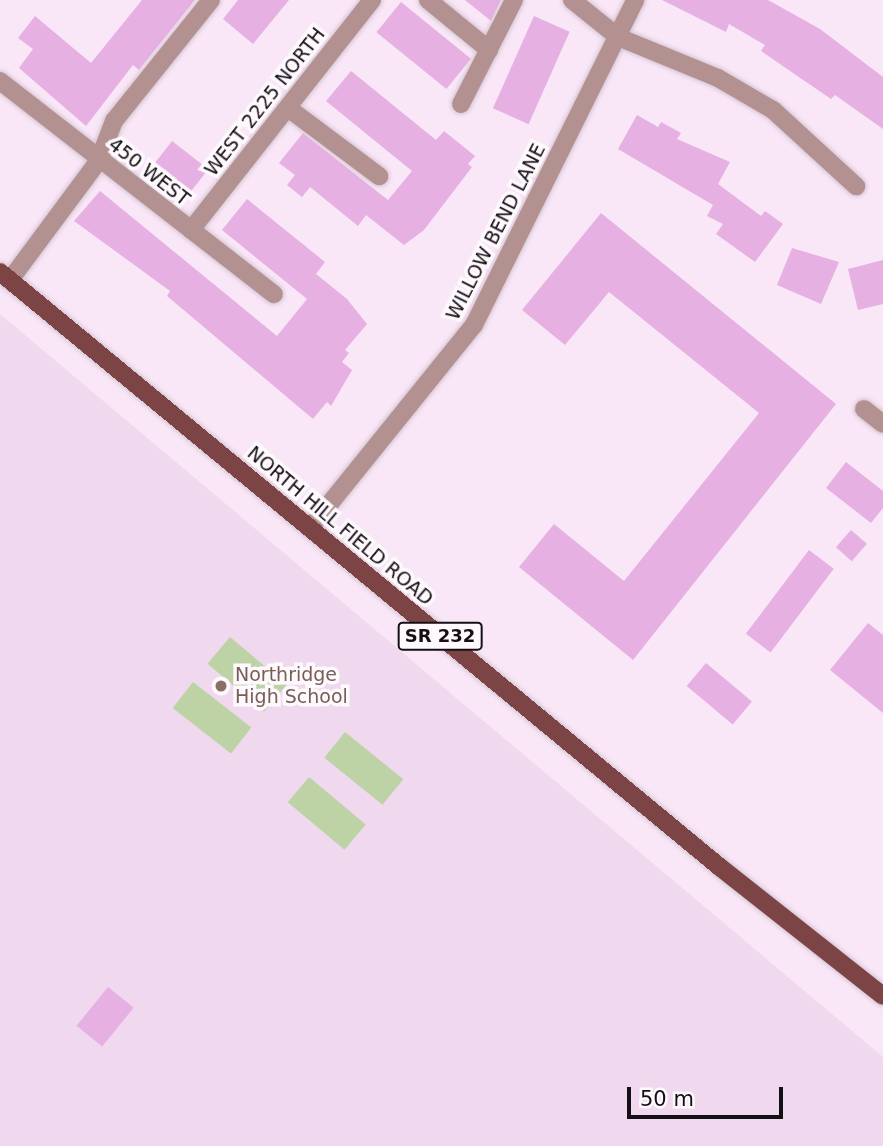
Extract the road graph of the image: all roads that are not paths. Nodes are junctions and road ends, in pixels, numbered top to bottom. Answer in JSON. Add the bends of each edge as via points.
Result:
{"nodes":[{"id":1,"x":211,"y":0,"type":"edge"},
{"id":2,"x":372,"y":0,"type":"edge"},
{"id":3,"x":428,"y":0,"type":"edge"},
{"id":4,"x":514,"y":0,"type":"edge"},
{"id":5,"x":572,"y":0,"type":"edge"},
{"id":6,"x":635,"y":0,"type":"edge"},
{"id":7,"x":618,"y":37,"type":"junction"},
{"id":8,"x":489,"y":50,"type":"junction"},
{"id":9,"x":0,"y":81,"type":"edge"},
{"id":10,"x":461,"y":104,"type":"dead end"},
{"id":11,"x":288,"y":108,"type":"junction"},
{"id":12,"x":99,"y":160,"type":"junction"},
{"id":13,"x":379,"y":176,"type":"dead end"},
{"id":14,"x":856,"y":186,"type":"dead end"},
{"id":15,"x":191,"y":230,"type":"junction"},
{"id":16,"x":5,"y":276,"type":"edge"},
{"id":17,"x":274,"y":295,"type":"dead end"},
{"id":18,"x":864,"y":409,"type":"dead end"},
{"id":19,"x":883,"y":424,"type":"edge"},
{"id":20,"x":310,"y":528,"type":"junction"},
{"id":21,"x":883,"y":996,"type":"edge"}],
"edges":[{"from":1,"to":12,"type":"street","via":[[114,121]]},
{"from":2,"to":11,"type":"street","name":"WEST 2225 NORTH"},
{"from":3,"to":8,"type":"street"},
{"from":4,"to":8,"type":"street"},
{"from":5,"to":7,"type":"street"},
{"from":6,"to":7,"type":"street","name":"WILLOW BEND LANE"},
{"from":7,"to":14,"type":"street","via":[[718,78],[773,110]]},
{"from":7,"to":20,"type":"street","name":"WILLOW BEND LANE","via":[[474,325]]},
{"from":8,"to":10,"type":"street"},
{"from":9,"to":12,"type":"street","name":"450 WEST"},
{"from":11,"to":13,"type":"street"},
{"from":11,"to":15,"type":"street","name":"WEST 2225 NORTH"},
{"from":12,"to":15,"type":"street","name":"450 WEST"},
{"from":12,"to":16,"type":"street"},
{"from":15,"to":17,"type":"street","name":"450 WEST"},
{"from":16,"to":20,"type":"main road","name":"NORTH HILL FIELD ROAD","number":"SR 232"},
{"from":18,"to":19,"type":"street"},
{"from":20,"to":21,"type":"main road","name":"NORTH HILL FIELD ROAD","number":"SR 232"}]}
